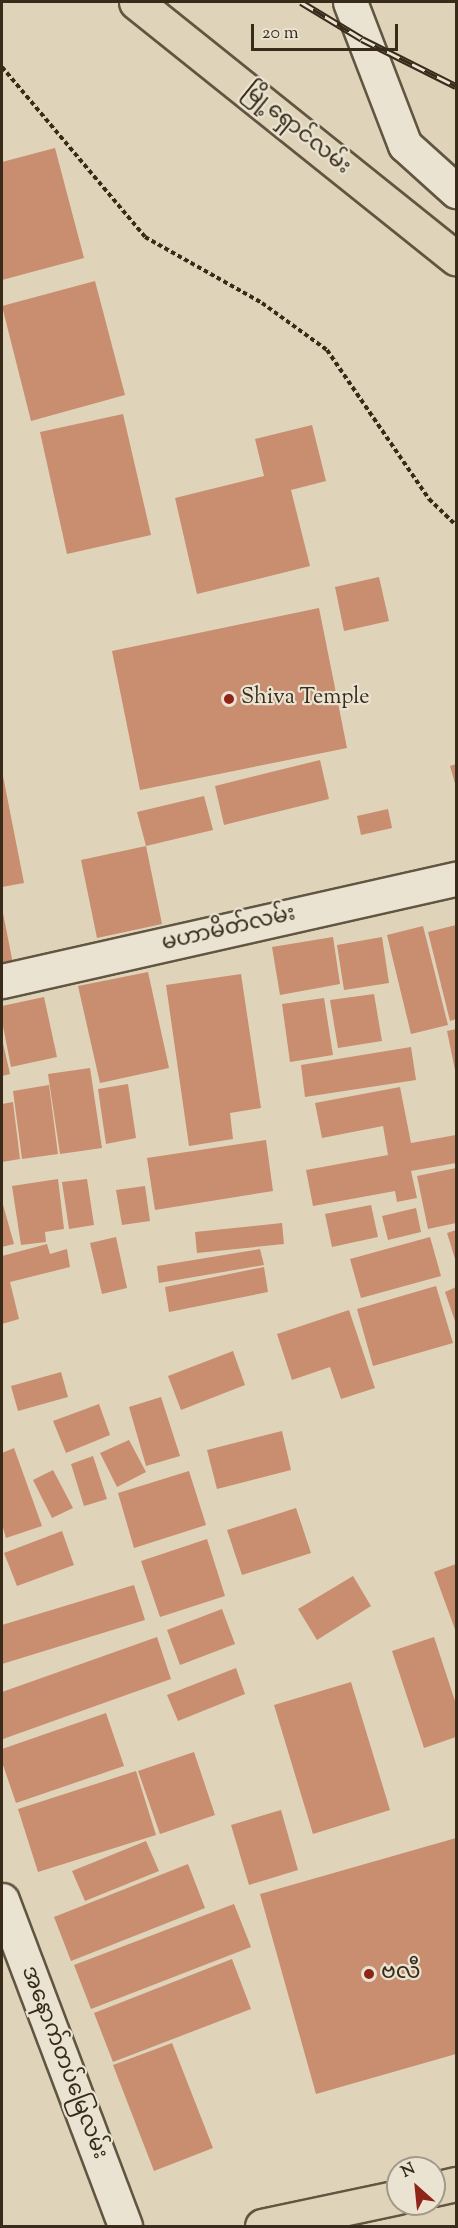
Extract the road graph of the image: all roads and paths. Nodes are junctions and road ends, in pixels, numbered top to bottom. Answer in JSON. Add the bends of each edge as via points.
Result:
{"nodes":[{"id":1,"x":136,"y":2,"type":"edge"},
{"id":2,"x":350,"y":2,"type":"edge"},
{"id":3,"x":2,"y":67,"type":"edge"},
{"id":4,"x":456,"y":190,"type":"edge"},
{"id":5,"x":456,"y":258,"type":"edge"},
{"id":6,"x":456,"y":525,"type":"edge"},
{"id":7,"x":456,"y":879,"type":"edge"},
{"id":8,"x":2,"y":981,"type":"edge"},
{"id":9,"x":2,"y":1900,"type":"edge"},
{"id":10,"x":386,"y":2200,"type":"edge"},
{"id":11,"x":125,"y":2226,"type":"edge"},
{"id":12,"x":262,"y":2226,"type":"edge"}],
"edges":[{"from":1,"to":5,"type":"main road","name":"မြို့ရှောင်လမ်း"},
{"from":2,"to":4,"type":"street","via":[[405,145]]},
{"from":3,"to":6,"type":"path","via":[[145,237],[262,303],[327,350],[429,499]]},
{"from":7,"to":8,"type":"street","name":"မဟာမိတ်လမ်း"},
{"from":9,"to":11,"type":"street","name":"အနောက်တပ်မြေလမ်း"},
{"from":10,"to":12,"type":"main road"}]}
